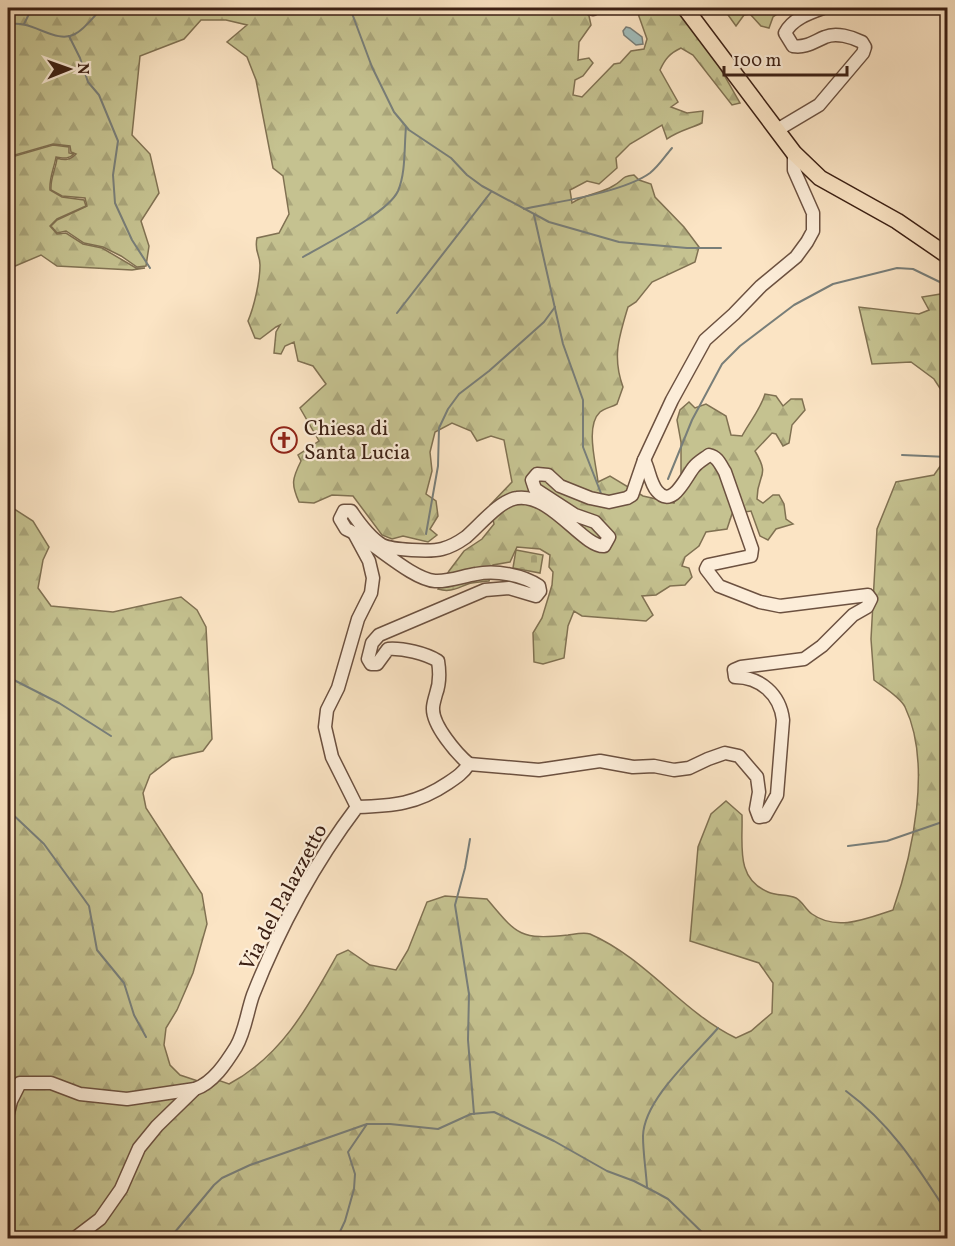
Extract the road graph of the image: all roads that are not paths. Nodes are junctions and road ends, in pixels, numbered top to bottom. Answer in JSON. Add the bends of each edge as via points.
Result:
{"nodes":[{"id":1,"x":685,"y":8,"type":"edge"},
{"id":2,"x":823,"y":8,"type":"edge"},
{"id":3,"x":777,"y":130,"type":"junction"},
{"id":4,"x":794,"y":153,"type":"junction"},
{"id":5,"x":948,"y":256,"type":"edge"},
{"id":6,"x":644,"y":460,"type":"junction"},
{"id":7,"x":352,"y":531,"type":"junction"},
{"id":8,"x":469,"y":764,"type":"junction"},
{"id":9,"x":357,"y":807,"type":"junction"},
{"id":10,"x":195,"y":1089,"type":"junction"},
{"id":11,"x":8,"y":1113,"type":"edge"},
{"id":12,"x":75,"y":1239,"type":"edge"}],
"edges":[{"from":1,"to":3,"type":"main road"},
{"from":2,"to":3,"type":"street","via":[[788,27],[785,33],[793,46],[813,44],[835,35],[862,42],[863,53],[819,105]]},
{"from":3,"to":4,"type":"main road"},
{"from":4,"to":5,"type":"main road","via":[[820,178],[897,221]]},
{"from":4,"to":6,"type":"street","via":[[794,170],[813,213],[813,231],[782,270],[705,340]]},
{"from":6,"to":7,"type":"street","via":[[632,495],[609,502],[573,492],[549,475],[537,474],[532,480],[535,489],[558,505],[596,522],[609,537],[604,546],[593,543],[533,499],[516,498],[494,511],[466,537],[440,550],[383,545],[351,511],[344,511],[340,519]]},
{"from":6,"to":8,"type":"street","via":[[656,490],[669,496],[678,492],[694,466],[709,455],[718,460],[752,549],[751,556],[708,565],[706,569],[720,586],[780,606],[868,595],[871,599],[867,607],[804,659],[734,670],[735,677],[755,681],[771,690],[782,709],[777,795],[765,816],[759,817],[756,809],[757,777],[739,756],[725,753],[674,770],[600,761],[538,770]]},
{"from":7,"to":8,"type":"street","via":[[411,572],[434,581],[479,573],[517,576],[539,586],[536,596],[509,588],[485,590],[380,635],[369,651],[371,664],[377,664],[388,650],[399,649],[438,661],[439,685],[432,709],[449,743]]},
{"from":7,"to":9,"type":"street","via":[[374,579],[327,710],[325,727],[332,757]]},
{"from":8,"to":9,"type":"street","via":[[450,782],[412,802]]},
{"from":9,"to":10,"type":"street","name":"Via del Palazzetto","via":[[335,837],[280,935],[237,1046],[213,1078]]},
{"from":10,"to":11,"type":"street","via":[[127,1099],[80,1094],[51,1083],[20,1083]]},
{"from":10,"to":12,"type":"street","name":"Via del Palazzetto","via":[[140,1148],[121,1188],[100,1219]]}]}
